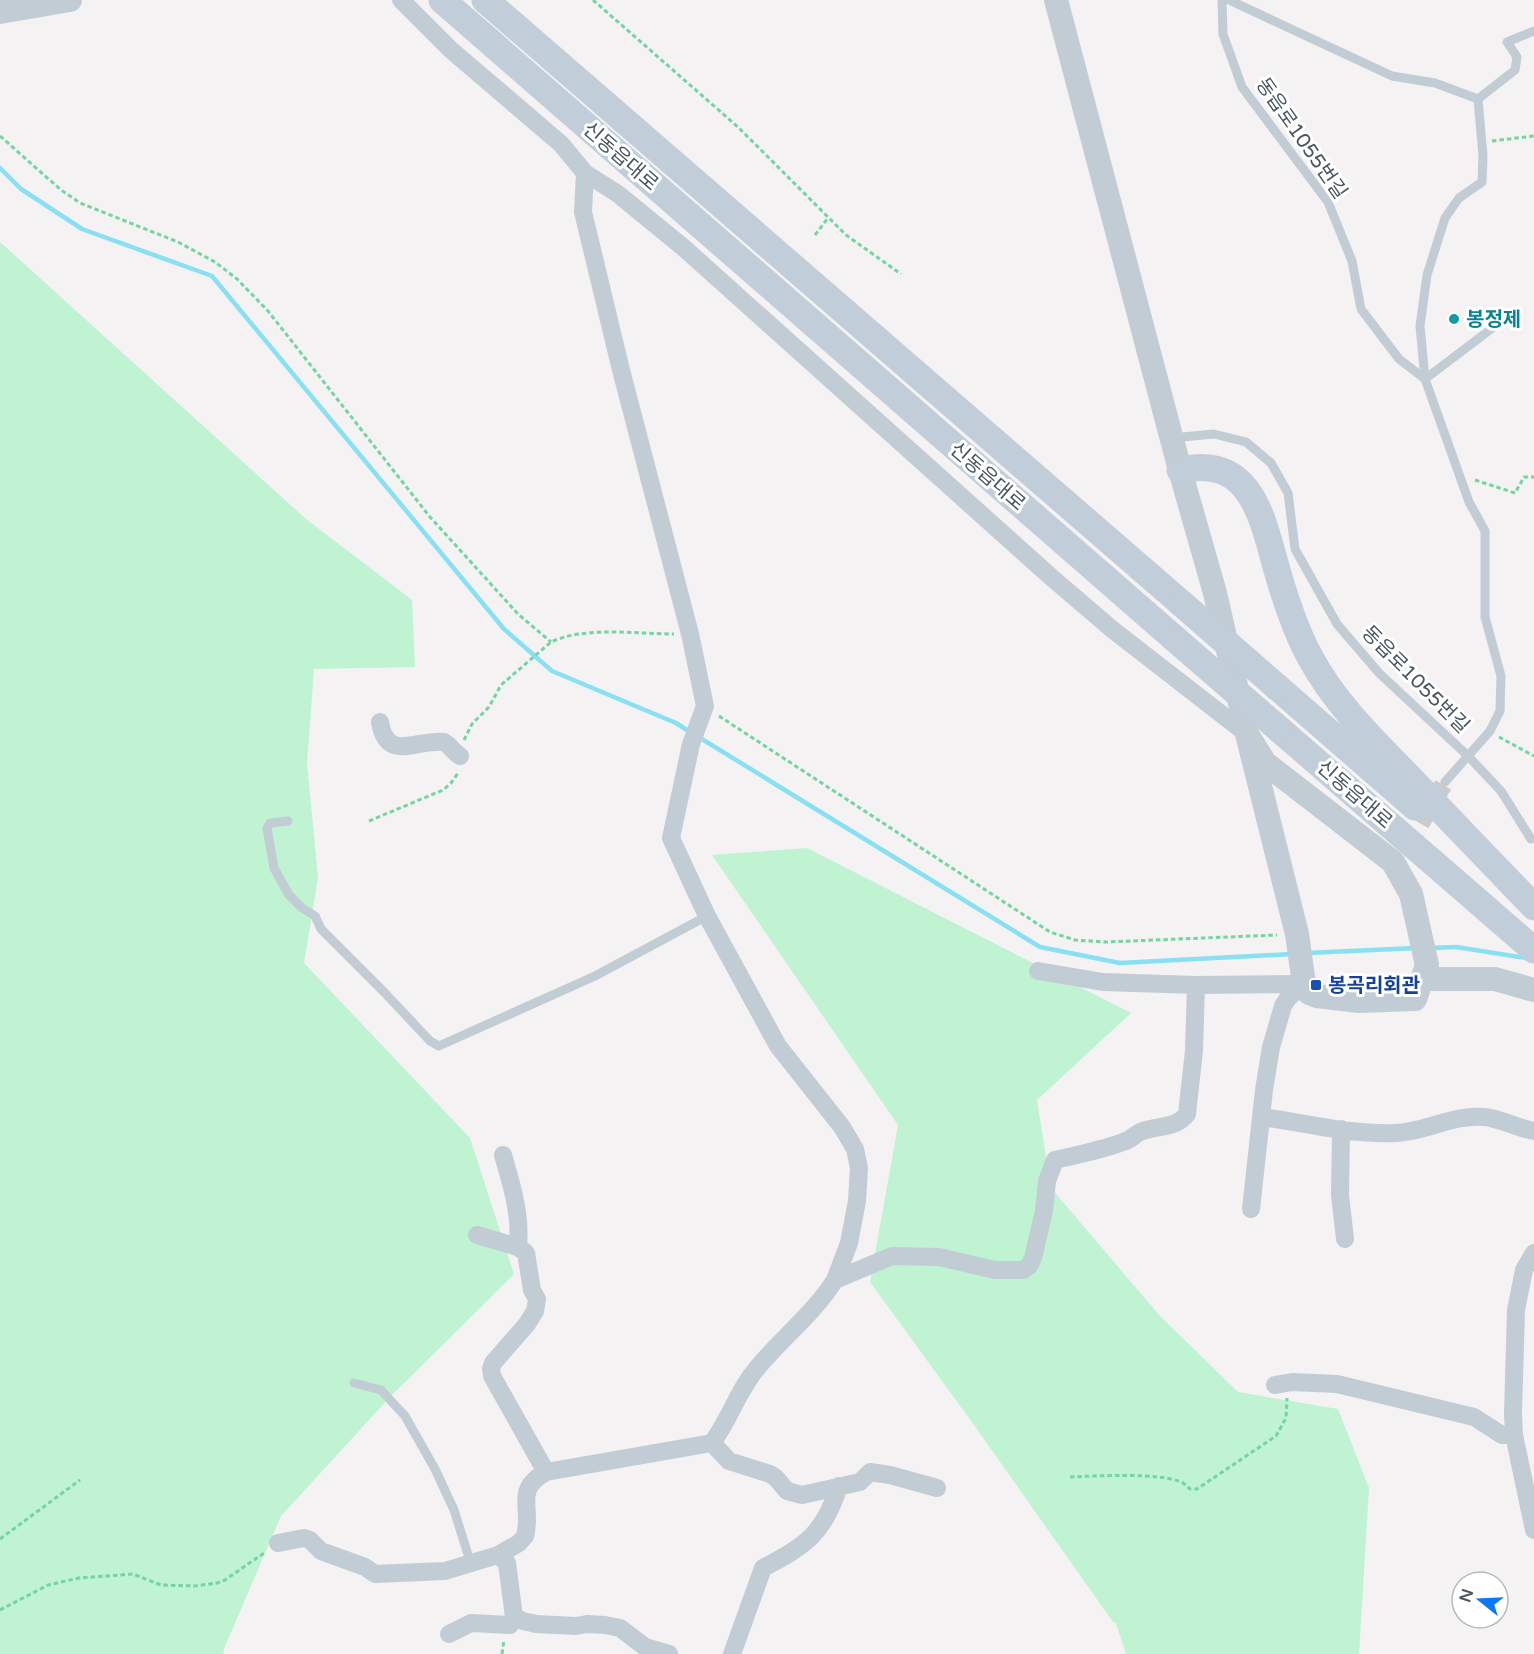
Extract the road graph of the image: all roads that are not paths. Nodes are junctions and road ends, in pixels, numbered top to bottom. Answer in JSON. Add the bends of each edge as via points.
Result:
{"nodes":[{"id":1,"x":70,"y":0,"type":"edge"},
{"id":2,"x":401,"y":0,"type":"edge"},
{"id":3,"x":485,"y":0,"type":"edge"},
{"id":4,"x":1056,"y":0,"type":"edge"},
{"id":5,"x":1222,"y":0,"type":"edge"},
{"id":6,"x":1229,"y":0,"type":"edge"},
{"id":7,"x":444,"y":1,"type":"edge"},
{"id":8,"x":0,"y":12,"type":"edge"},
{"id":9,"x":1534,"y":31,"type":"edge"},
{"id":10,"x":1478,"y":99,"type":"junction"},
{"id":11,"x":585,"y":173,"type":"junction"},
{"id":12,"x":1499,"y":323,"type":"dead end"},
{"id":13,"x":1425,"y":379,"type":"junction"},
{"id":14,"x":1172,"y":438,"type":"junction"},
{"id":15,"x":1180,"y":470,"type":"junction"},
{"id":16,"x":380,"y":723,"type":"dead end"},
{"id":17,"x":1246,"y":734,"type":"junction"},
{"id":18,"x":460,"y":756,"type":"dead end"},
{"id":19,"x":1468,"y":756,"type":"junction"},
{"id":20,"x":1445,"y":782,"type":"tunnel mouth"},
{"id":21,"x":288,"y":821,"type":"dead end"},
{"id":22,"x":1531,"y":839,"type":"dead end"},
{"id":23,"x":1534,"y":908,"type":"edge"},
{"id":24,"x":707,"y":916,"type":"junction"},
{"id":25,"x":1534,"y":950,"type":"edge"},
{"id":26,"x":1038,"y":971,"type":"dead end"},
{"id":27,"x":1425,"y":972,"type":"junction"},
{"id":28,"x":1304,"y":979,"type":"junction"},
{"id":29,"x":1196,"y":985,"type":"junction"},
{"id":30,"x":1534,"y":990,"type":"edge"},
{"id":31,"x":1262,"y":1117,"type":"junction"},
{"id":32,"x":1341,"y":1129,"type":"junction"},
{"id":33,"x":1534,"y":1131,"type":"edge"},
{"id":34,"x":503,"y":1155,"type":"dead end"},
{"id":35,"x":1251,"y":1209,"type":"dead end"},
{"id":36,"x":477,"y":1235,"type":"dead end"},
{"id":37,"x":1345,"y":1239,"type":"dead end"},
{"id":38,"x":518,"y":1248,"type":"junction"},
{"id":39,"x":1534,"y":1253,"type":"edge"},
{"id":40,"x":835,"y":1280,"type":"junction"},
{"id":41,"x":354,"y":1383,"type":"dead end"},
{"id":42,"x":1283,"y":1383,"type":"road end"},
{"id":43,"x":1514,"y":1435,"type":"junction"},
{"id":44,"x":712,"y":1443,"type":"junction"},
{"id":45,"x":546,"y":1472,"type":"junction"},
{"id":46,"x":839,"y":1486,"type":"junction"},
{"id":47,"x":937,"y":1488,"type":"dead end"},
{"id":48,"x":1534,"y":1530,"type":"edge"},
{"id":49,"x":278,"y":1543,"type":"road end"},
{"id":50,"x":498,"y":1555,"type":"junction"},
{"id":51,"x":471,"y":1564,"type":"junction"},
{"id":52,"x":514,"y":1617,"type":"junction"},
{"id":53,"x":450,"y":1634,"type":"dead end"},
{"id":54,"x":669,"y":1654,"type":"edge"},
{"id":55,"x":732,"y":1654,"type":"edge"}],
"edges":[{"from":1,"to":8,"type":"street"},
{"from":2,"to":11,"type":"street","via":[[451,50],[561,144]]},
{"from":3,"to":23,"type":"main road","name":"신동읍대로","bridge":true},
{"from":4,"to":14,"type":"street"},
{"from":5,"to":13,"type":"lane","name":"동읍로1055번길","via":[[1223,34],[1242,87],[1328,202],[1352,261],[1361,309],[1399,359]]},
{"from":6,"to":10,"type":"lane","via":[[1392,76],[1435,83]]},
{"from":7,"to":25,"type":"main road","name":"신동읍대로","bridge":true},
{"from":9,"to":10,"type":"lane","via":[[1507,42],[1517,57],[1515,70]]},
{"from":10,"to":13,"type":"lane","name":"동읍로1055번길","via":[[1482,182],[1459,198],[1445,218],[1427,275],[1420,326]]},
{"from":11,"to":17,"type":"street","via":[[618,194],[684,248],[1113,630]]},
{"from":11,"to":24,"type":"street","via":[[583,212],[690,634],[703,710],[691,744],[671,838]]},
{"from":12,"to":13,"type":"lane"},
{"from":13,"to":19,"type":"lane","name":"동읍로1055번길","via":[[1469,502],[1485,531],[1485,618],[1501,676],[1500,711],[1490,731]]},
{"from":14,"to":15,"type":"street"},
{"from":14,"to":19,"type":"lane","name":"동읍로1055번길","via":[[1214,434],[1246,442],[1271,463],[1288,493],[1295,549],[1336,624],[1379,674]]},
{"from":15,"to":17,"type":"street","via":[[1215,593]]},
{"from":15,"to":23,"type":"main road","via":[[1202,466],[1214,469],[1234,478],[1253,497],[1294,622],[1310,658],[1343,706]]},
{"from":16,"to":18,"type":"street","via":[[389,744],[404,747],[444,742]]},
{"from":17,"to":27,"type":"street","via":[[1265,764],[1400,855],[1420,930]]},
{"from":17,"to":28,"type":"street"},
{"from":19,"to":20,"type":"lane","name":"동읍로1055번길"},
{"from":19,"to":22,"type":"lane","name":"동읍로1055번길","via":[[1501,791]]},
{"from":21,"to":24,"type":"lane","via":[[270,823],[267,828],[274,868],[289,895],[315,916],[321,929],[429,1041],[439,1046],[595,976]]},
{"from":24,"to":40,"type":"street","via":[[778,1046],[855,1149],[859,1168],[857,1201],[849,1243]]},
{"from":26,"to":29,"type":"street","via":[[1103,982]]},
{"from":27,"to":28,"type":"street","via":[[1415,999],[1402,1000],[1359,1001],[1317,996],[1309,993]]},
{"from":27,"to":30,"type":"street","via":[[1495,979]]},
{"from":28,"to":29,"type":"street"},
{"from":28,"to":31,"type":"street","via":[[1288,998],[1278,1020],[1268,1061]]},
{"from":29,"to":40,"type":"street","via":[[1187,1114],[1175,1125],[1055,1160],[1029,1266],[1023,1270],[995,1270],[939,1257],[892,1256]]},
{"from":31,"to":32,"type":"street"},
{"from":31,"to":35,"type":"street"},
{"from":32,"to":33,"type":"street","via":[[1396,1133],[1452,1119],[1483,1117]]},
{"from":32,"to":37,"type":"street","via":[[1340,1196]]},
{"from":34,"to":38,"type":"street","via":[[516,1202]]},
{"from":36,"to":38,"type":"street"},
{"from":38,"to":45,"type":"street","via":[[526,1253],[537,1299],[535,1311],[491,1369]]},
{"from":39,"to":43,"type":"street","via":[[1524,1270],[1516,1310]]},
{"from":40,"to":44,"type":"street","via":[[807,1317],[757,1368]]},
{"from":41,"to":51,"type":"lane","via":[[381,1390],[405,1416],[454,1510]]},
{"from":42,"to":43,"type":"street","via":[[1336,1384],[1474,1417],[1502,1435]]},
{"from":43,"to":48,"type":"street"},
{"from":44,"to":45,"type":"street"},
{"from":44,"to":46,"type":"street","via":[[729,1461],[770,1474],[787,1491],[802,1495]]},
{"from":45,"to":50,"type":"street","via":[[532,1480],[527,1489],[525,1536]]},
{"from":46,"to":47,"type":"street","via":[[860,1482],[870,1472]]},
{"from":46,"to":55,"type":"street","via":[[831,1511],[819,1530],[764,1569]]},
{"from":49,"to":51,"type":"street","via":[[304,1538],[330,1556],[375,1574],[445,1571]]},
{"from":50,"to":51,"type":"street"},
{"from":50,"to":52,"type":"street","via":[[507,1563]]},
{"from":52,"to":53,"type":"street","via":[[510,1624],[471,1623]]},
{"from":52,"to":54,"type":"street","via":[[536,1624],[620,1628],[645,1647]]}]}
